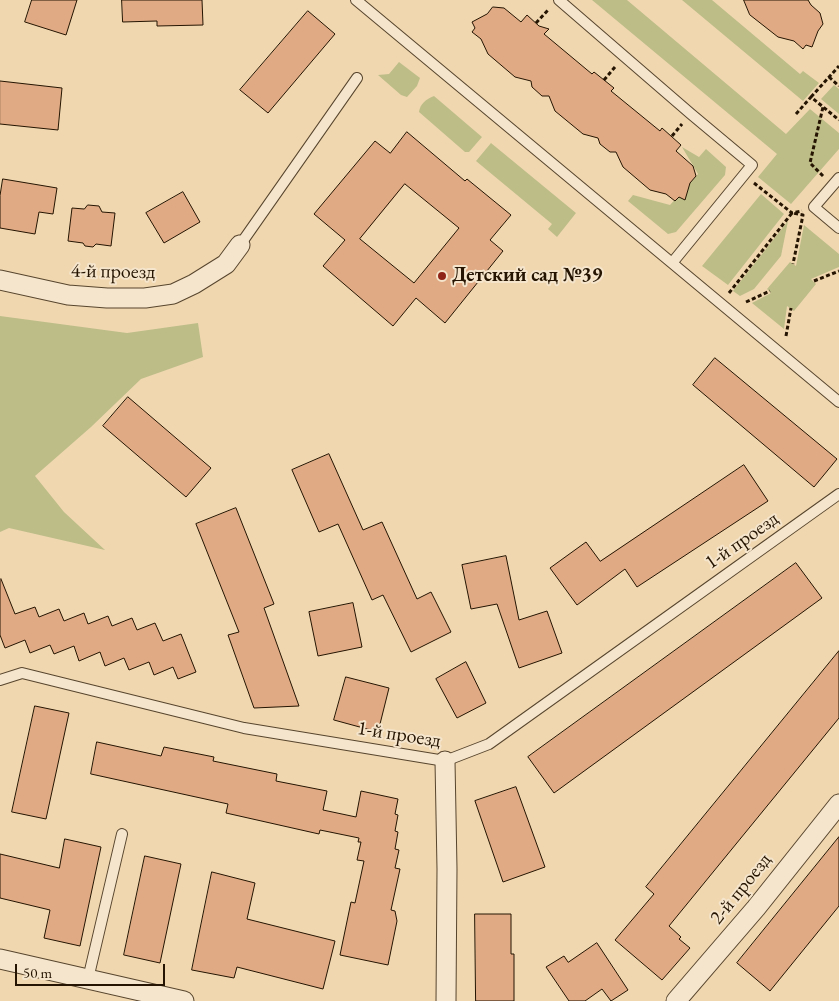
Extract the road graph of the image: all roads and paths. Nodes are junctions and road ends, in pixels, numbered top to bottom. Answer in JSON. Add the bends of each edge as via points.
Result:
{"nodes":[{"id":1,"x":356,"y":0,"type":"edge"},
{"id":2,"x":555,"y":3,"type":"edge"},
{"id":3,"x":536,"y":24,"type":"dead end"},
{"id":4,"x":839,"y":66,"type":"edge"},
{"id":5,"x":829,"y":77,"type":"junction"},
{"id":6,"x":357,"y":78,"type":"dead end"},
{"id":7,"x":839,"y":86,"type":"edge"},
{"id":8,"x":812,"y":97,"type":"junction"},
{"id":9,"x":823,"y":107,"type":"junction"},
{"id":10,"x":796,"y":114,"type":"dead end"},
{"id":11,"x":839,"y":120,"type":"edge"},
{"id":12,"x":744,"y":174,"type":"junction"},
{"id":13,"x":839,"y":178,"type":"edge"},
{"id":14,"x":829,"y":182,"type":"dead end"},
{"id":15,"x":814,"y":207,"type":"junction"},
{"id":16,"x":792,"y":213,"type":"junction"},
{"id":17,"x":839,"y":228,"type":"edge"},
{"id":18,"x":240,"y":245,"type":"joint"},
{"id":19,"x":672,"y":264,"type":"junction"},
{"id":20,"x":793,"y":264,"type":"dead end"},
{"id":21,"x":839,"y":271,"type":"edge"},
{"id":22,"x":0,"y":280,"type":"edge"},
{"id":23,"x":814,"y":281,"type":"dead end"},
{"id":24,"x":770,"y":290,"type":"dead end"},
{"id":25,"x":746,"y":302,"type":"dead end"},
{"id":26,"x":720,"y":304,"type":"junction"},
{"id":27,"x":791,"y":308,"type":"dead end"},
{"id":28,"x":786,"y":336,"type":"dead end"},
{"id":29,"x":839,"y":402,"type":"edge"},
{"id":30,"x":839,"y":494,"type":"edge"},
{"id":31,"x":0,"y":680,"type":"edge"},
{"id":32,"x":445,"y":761,"type":"junction"},
{"id":33,"x":839,"y":804,"type":"edge"},
{"id":34,"x":122,"y":834,"type":"dead end"},
{"id":35,"x":0,"y":959,"type":"edge"},
{"id":36,"x":88,"y":979,"type":"junction"},
{"id":37,"x":184,"y":1001,"type":"edge"},
{"id":38,"x":446,"y":1001,"type":"edge"},
{"id":39,"x":676,"y":1001,"type":"edge"}],
"edges":[{"from":1,"to":19,"type":"lane"},
{"from":2,"to":3,"type":"path"},
{"from":2,"to":12,"type":"lane","via":[[752,164]]},
{"from":4,"to":5,"type":"path"},
{"from":5,"to":7,"type":"path"},
{"from":5,"to":8,"type":"path"},
{"from":6,"to":18,"type":"lane"},
{"from":8,"to":9,"type":"path"},
{"from":8,"to":10,"type":"path"},
{"from":9,"to":11,"type":"path"},
{"from":9,"to":14,"type":"path","via":[[810,163]]},
{"from":12,"to":16,"type":"path"},
{"from":12,"to":19,"type":"lane"},
{"from":13,"to":15,"type":"lane"},
{"from":15,"to":16,"type":"path"},
{"from":15,"to":17,"type":"lane"},
{"from":16,"to":20,"type":"path","via":[[803,215]]},
{"from":16,"to":26,"type":"path"},
{"from":18,"to":22,"type":"street","name":"4-й проезд","via":[[226,264],[173,294],[145,298],[68,295]]},
{"from":19,"to":26,"type":"lane"},
{"from":21,"to":23,"type":"path"},
{"from":24,"to":25,"type":"path"},
{"from":26,"to":29,"type":"lane"},
{"from":27,"to":28,"type":"path"},
{"from":30,"to":32,"type":"lane","name":"1-й проезд","via":[[489,744]]},
{"from":31,"to":32,"type":"lane","name":"1-й проезд","via":[[22,672],[244,728]]},
{"from":32,"to":38,"type":"street"},
{"from":33,"to":39,"type":"street","name":"2-й проезд"},
{"from":34,"to":36,"type":"lane"},
{"from":35,"to":36,"type":"street"},
{"from":36,"to":37,"type":"street"}]}
